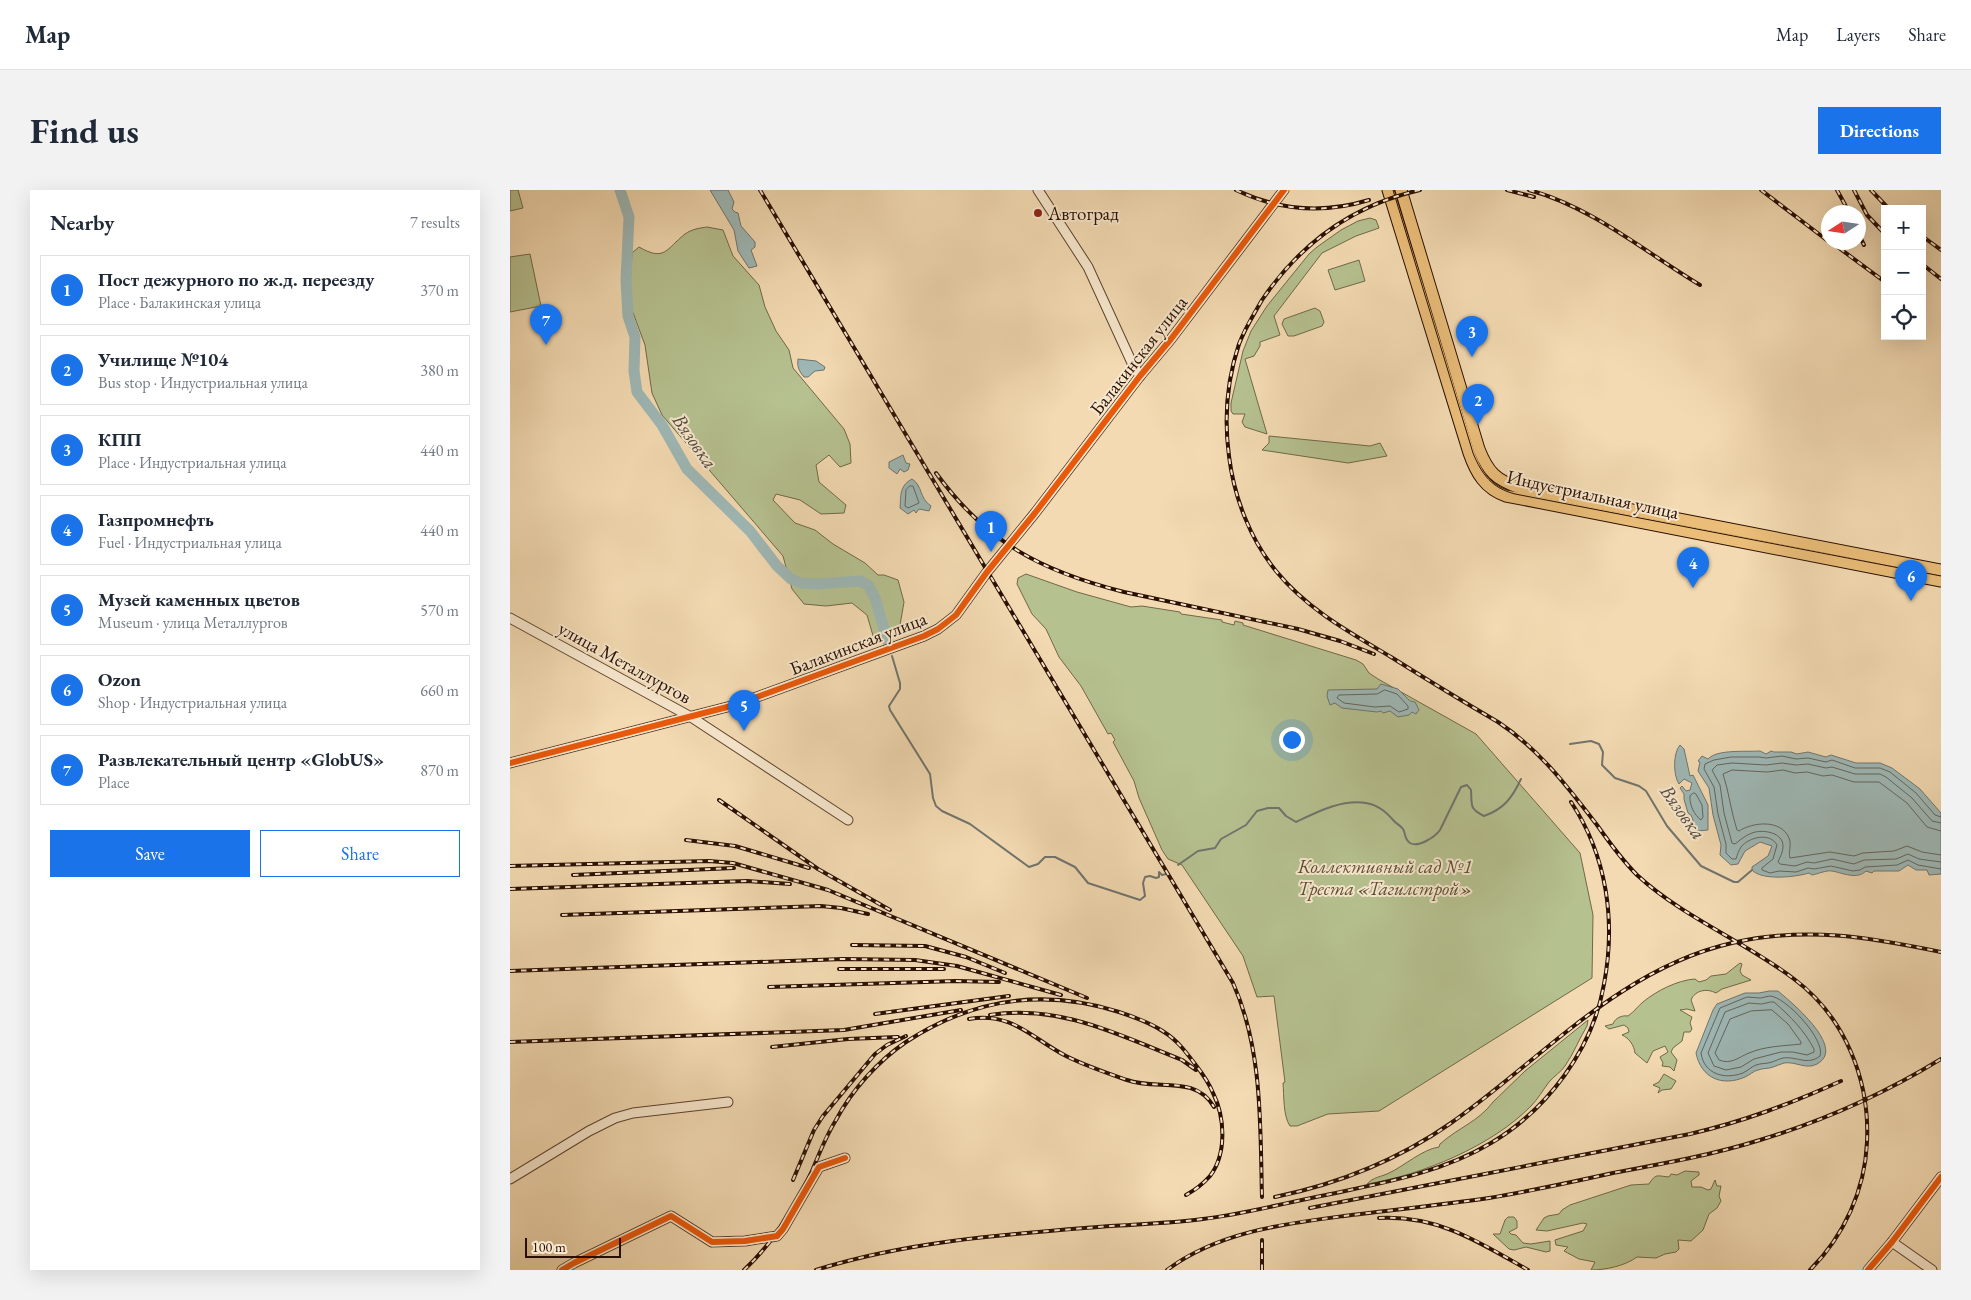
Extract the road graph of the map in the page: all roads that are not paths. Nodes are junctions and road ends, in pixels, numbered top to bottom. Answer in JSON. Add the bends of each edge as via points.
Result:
{"nodes":[{"id":1,"x":1038,"y":190,"type":"edge"},
{"id":2,"x":1284,"y":190,"type":"edge"},
{"id":3,"x":1388,"y":190,"type":"edge"},
{"id":4,"x":1401,"y":190,"type":"edge"},
{"id":5,"x":1140,"y":376,"type":"junction"},
{"id":6,"x":1941,"y":570,"type":"edge"},
{"id":7,"x":1941,"y":581,"type":"edge"},
{"id":8,"x":510,"y":618,"type":"edge"},
{"id":9,"x":691,"y":717,"type":"junction"},
{"id":10,"x":510,"y":763,"type":"edge"},
{"id":11,"x":848,"y":820,"type":"dead end"},
{"id":12,"x":728,"y":1102,"type":"dead end"},
{"id":13,"x":845,"y":1158,"type":"dead end"},
{"id":14,"x":1941,"y":1177,"type":"edge"},
{"id":15,"x":510,"y":1179,"type":"edge"},
{"id":16,"x":1892,"y":1242,"type":"junction"},
{"id":17,"x":562,"y":1270,"type":"edge"},
{"id":18,"x":1868,"y":1270,"type":"edge"},
{"id":19,"x":1932,"y":1270,"type":"edge"}],
"edges":[{"from":1,"to":5,"type":"street","via":[[1088,267]]},
{"from":2,"to":5,"type":"street","name":"Балакинская улица"},
{"from":3,"to":7,"type":"main road","name":"Индустриальная улица","via":[[1470,453],[1479,475],[1491,489],[1506,496]]},
{"from":4,"to":6,"type":"main road","name":"Индустриальная улица","via":[[1479,448],[1499,479],[1520,488]]},
{"from":5,"to":9,"type":"street","name":"Балакинская улица","via":[[946,625],[735,705]]},
{"from":8,"to":9,"type":"street","name":"улица Металлургов"},
{"from":9,"to":10,"type":"street","name":"Балакинская улица"},
{"from":9,"to":11,"type":"street","name":"улица Металлургов"},
{"from":12,"to":15,"type":"street","via":[[615,1118]]},
{"from":13,"to":17,"type":"street","via":[[819,1167],[780,1234],[773,1238],[712,1242],[671,1216]]},
{"from":14,"to":16,"type":"street"},
{"from":16,"to":18,"type":"street"},
{"from":16,"to":19,"type":"street"}]}
